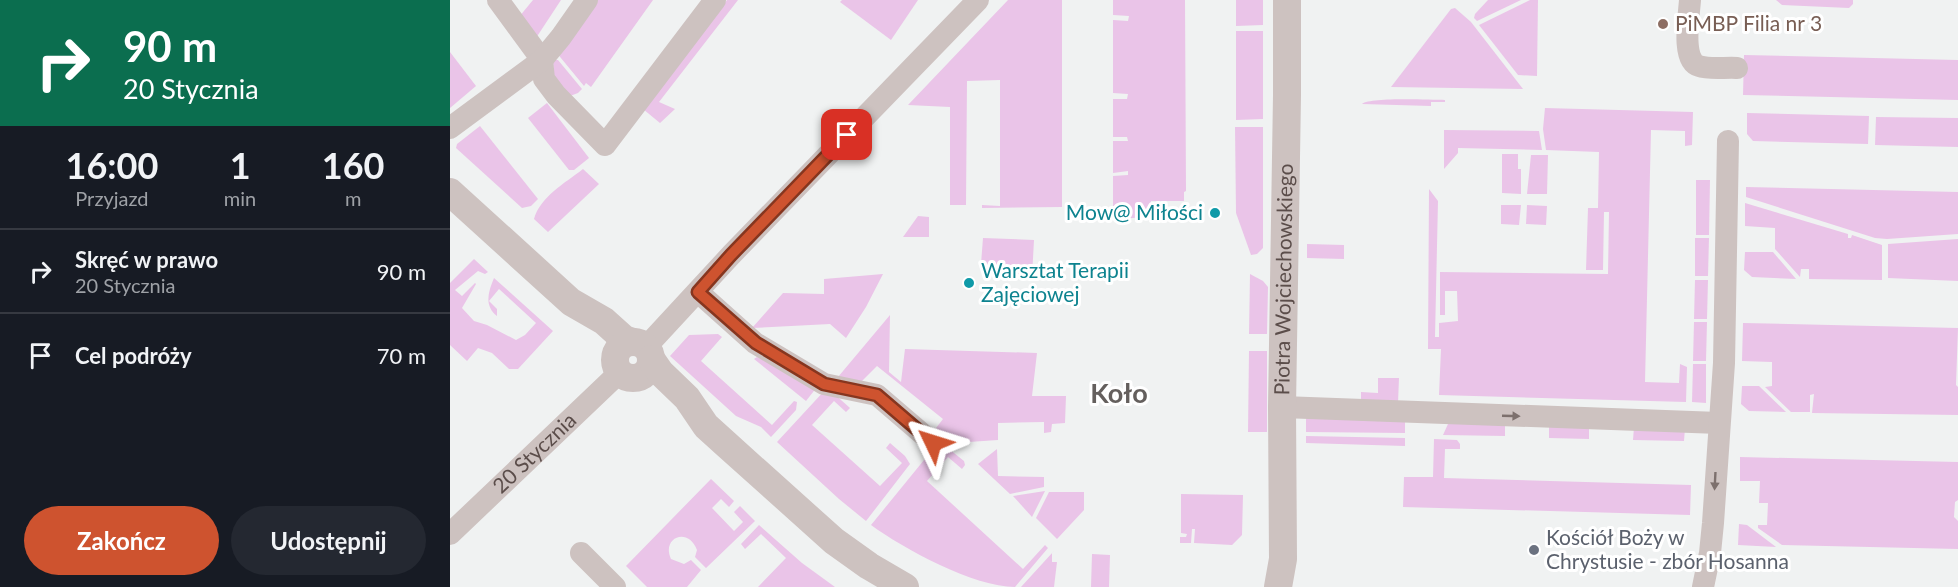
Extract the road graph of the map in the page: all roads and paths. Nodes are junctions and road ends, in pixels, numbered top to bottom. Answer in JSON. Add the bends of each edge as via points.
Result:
{"nodes":[{"id":1,"x":498,"y":0,"type":"edge"},
{"id":2,"x":587,"y":0,"type":"edge"},
{"id":3,"x":715,"y":0,"type":"edge"},
{"id":4,"x":978,"y":0,"type":"edge"},
{"id":5,"x":1287,"y":0,"type":"edge"},
{"id":6,"x":1690,"y":0,"type":"edge"},
{"id":7,"x":542,"y":60,"type":"junction"},
{"id":8,"x":1737,"y":68,"type":"dead end"},
{"id":9,"x":450,"y":128,"type":"edge"},
{"id":10,"x":1728,"y":141,"type":"dead end"},
{"id":11,"x":450,"y":192,"type":"edge"},
{"id":12,"x":698,"y":292,"type":"junction"},
{"id":13,"x":633,"y":360,"type":"junction"},
{"id":14,"x":1282,"y":407,"type":"junction"},
{"id":15,"x":1719,"y":423,"type":"junction"},
{"id":16,"x":933,"y":443,"type":"dead end"},
{"id":17,"x":450,"y":534,"type":"edge"},
{"id":18,"x":581,"y":553,"type":"dead end"},
{"id":19,"x":1283,"y":559,"type":"junction"},
{"id":20,"x":615,"y":587,"type":"edge"},
{"id":21,"x":905,"y":587,"type":"edge"},
{"id":22,"x":1278,"y":587,"type":"edge"},
{"id":23,"x":1296,"y":587,"type":"edge"},
{"id":24,"x":1703,"y":587,"type":"edge"}],
"edges":[{"from":1,"to":7,"type":"street"},
{"from":2,"to":7,"type":"street"},
{"from":3,"to":7,"type":"street","via":[[605,145],[544,79]]},
{"from":4,"to":12,"type":"street","name":"20 Stycznia"},
{"from":5,"to":14,"type":"street","name":"Piotra Wojciechowskiego"},
{"from":6,"to":8,"type":"street","via":[[1687,53],[1692,63],[1699,67]]},
{"from":7,"to":9,"type":"street"},
{"from":10,"to":15,"type":"street","via":[[1724,363]]},
{"from":11,"to":13,"type":"street","via":[[571,302],[604,321],[624,339]]},
{"from":12,"to":13,"type":"street","name":"20 Stycznia"},
{"from":12,"to":16,"type":"street","via":[[756,343],[824,384],[877,395]]},
{"from":13,"to":17,"type":"street","name":"20 Stycznia"},
{"from":13,"to":21,"type":"street","via":[[648,385],[676,410],[706,426],[834,541]]},
{"from":14,"to":15,"type":"street","one_way":true},
{"from":14,"to":19,"type":"street","name":"Piotra Wojciechowskiego"},
{"from":15,"to":24,"type":"street","one_way":true,"via":[[1712,533]]},
{"from":18,"to":20,"type":"street"},
{"from":19,"to":22,"type":"street","name":"Piotra Wojciechowskiego"},
{"from":19,"to":23,"type":"street","name":"Piotra Wojciechowskiego"}]}
